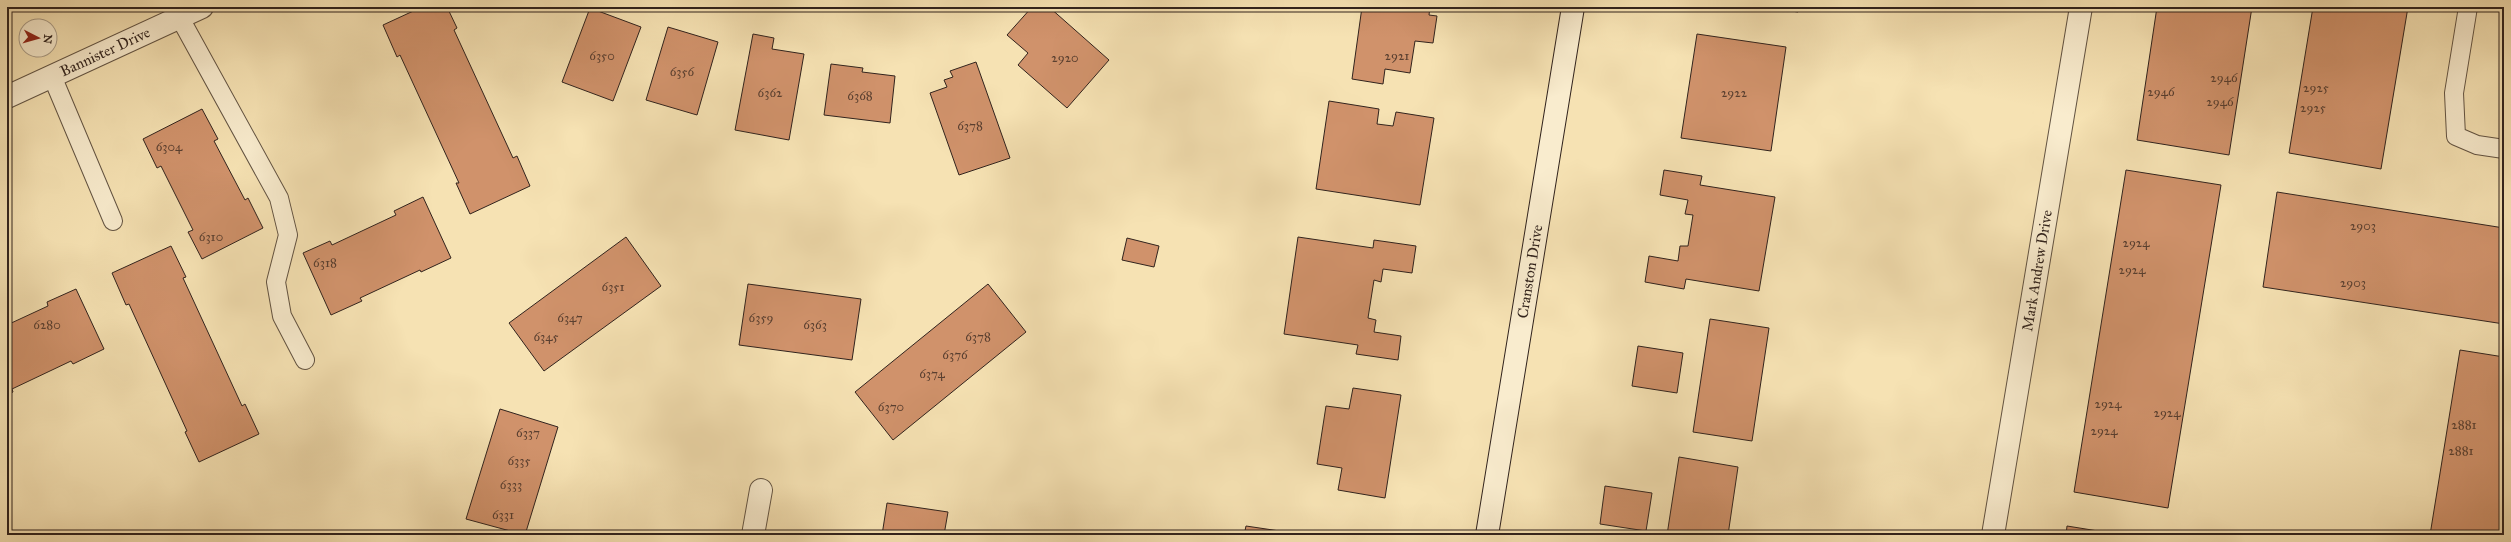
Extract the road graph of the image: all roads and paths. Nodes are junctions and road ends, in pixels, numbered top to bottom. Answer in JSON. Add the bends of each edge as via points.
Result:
{"nodes":[{"id":1,"x":202,"y":7,"type":"edge"},
{"id":2,"x":1573,"y":7,"type":"edge"},
{"id":3,"x":2081,"y":7,"type":"edge"},
{"id":4,"x":2468,"y":7,"type":"edge"},
{"id":5,"x":177,"y":12,"type":"edge"},
{"id":6,"x":52,"y":76,"type":"junction"},
{"id":7,"x":7,"y":97,"type":"edge"},
{"id":8,"x":2504,"y":150,"type":"edge"},
{"id":9,"x":113,"y":221,"type":"dead end"},
{"id":10,"x":305,"y":360,"type":"dead end"},
{"id":11,"x":761,"y":490,"type":"dead end"},
{"id":12,"x":753,"y":535,"type":"edge"},
{"id":13,"x":1487,"y":535,"type":"edge"},
{"id":14,"x":1993,"y":535,"type":"edge"}],
"edges":[{"from":1,"to":5,"type":"street","name":"Bannister Drive"},
{"from":2,"to":13,"type":"street","name":"Cranston Drive"},
{"from":3,"to":14,"type":"street","name":"Mark Andrew Drive"},
{"from":4,"to":8,"type":"lane","via":[[2454,93],[2456,136],[2477,145]]},
{"from":5,"to":6,"type":"street","name":"Bannister Drive"},
{"from":5,"to":10,"type":"lane","via":[[279,198],[288,235],[276,282],[282,316]]},
{"from":6,"to":7,"type":"street","name":"Bannister Drive"},
{"from":6,"to":9,"type":"lane"},
{"from":11,"to":12,"type":"street"}]}
